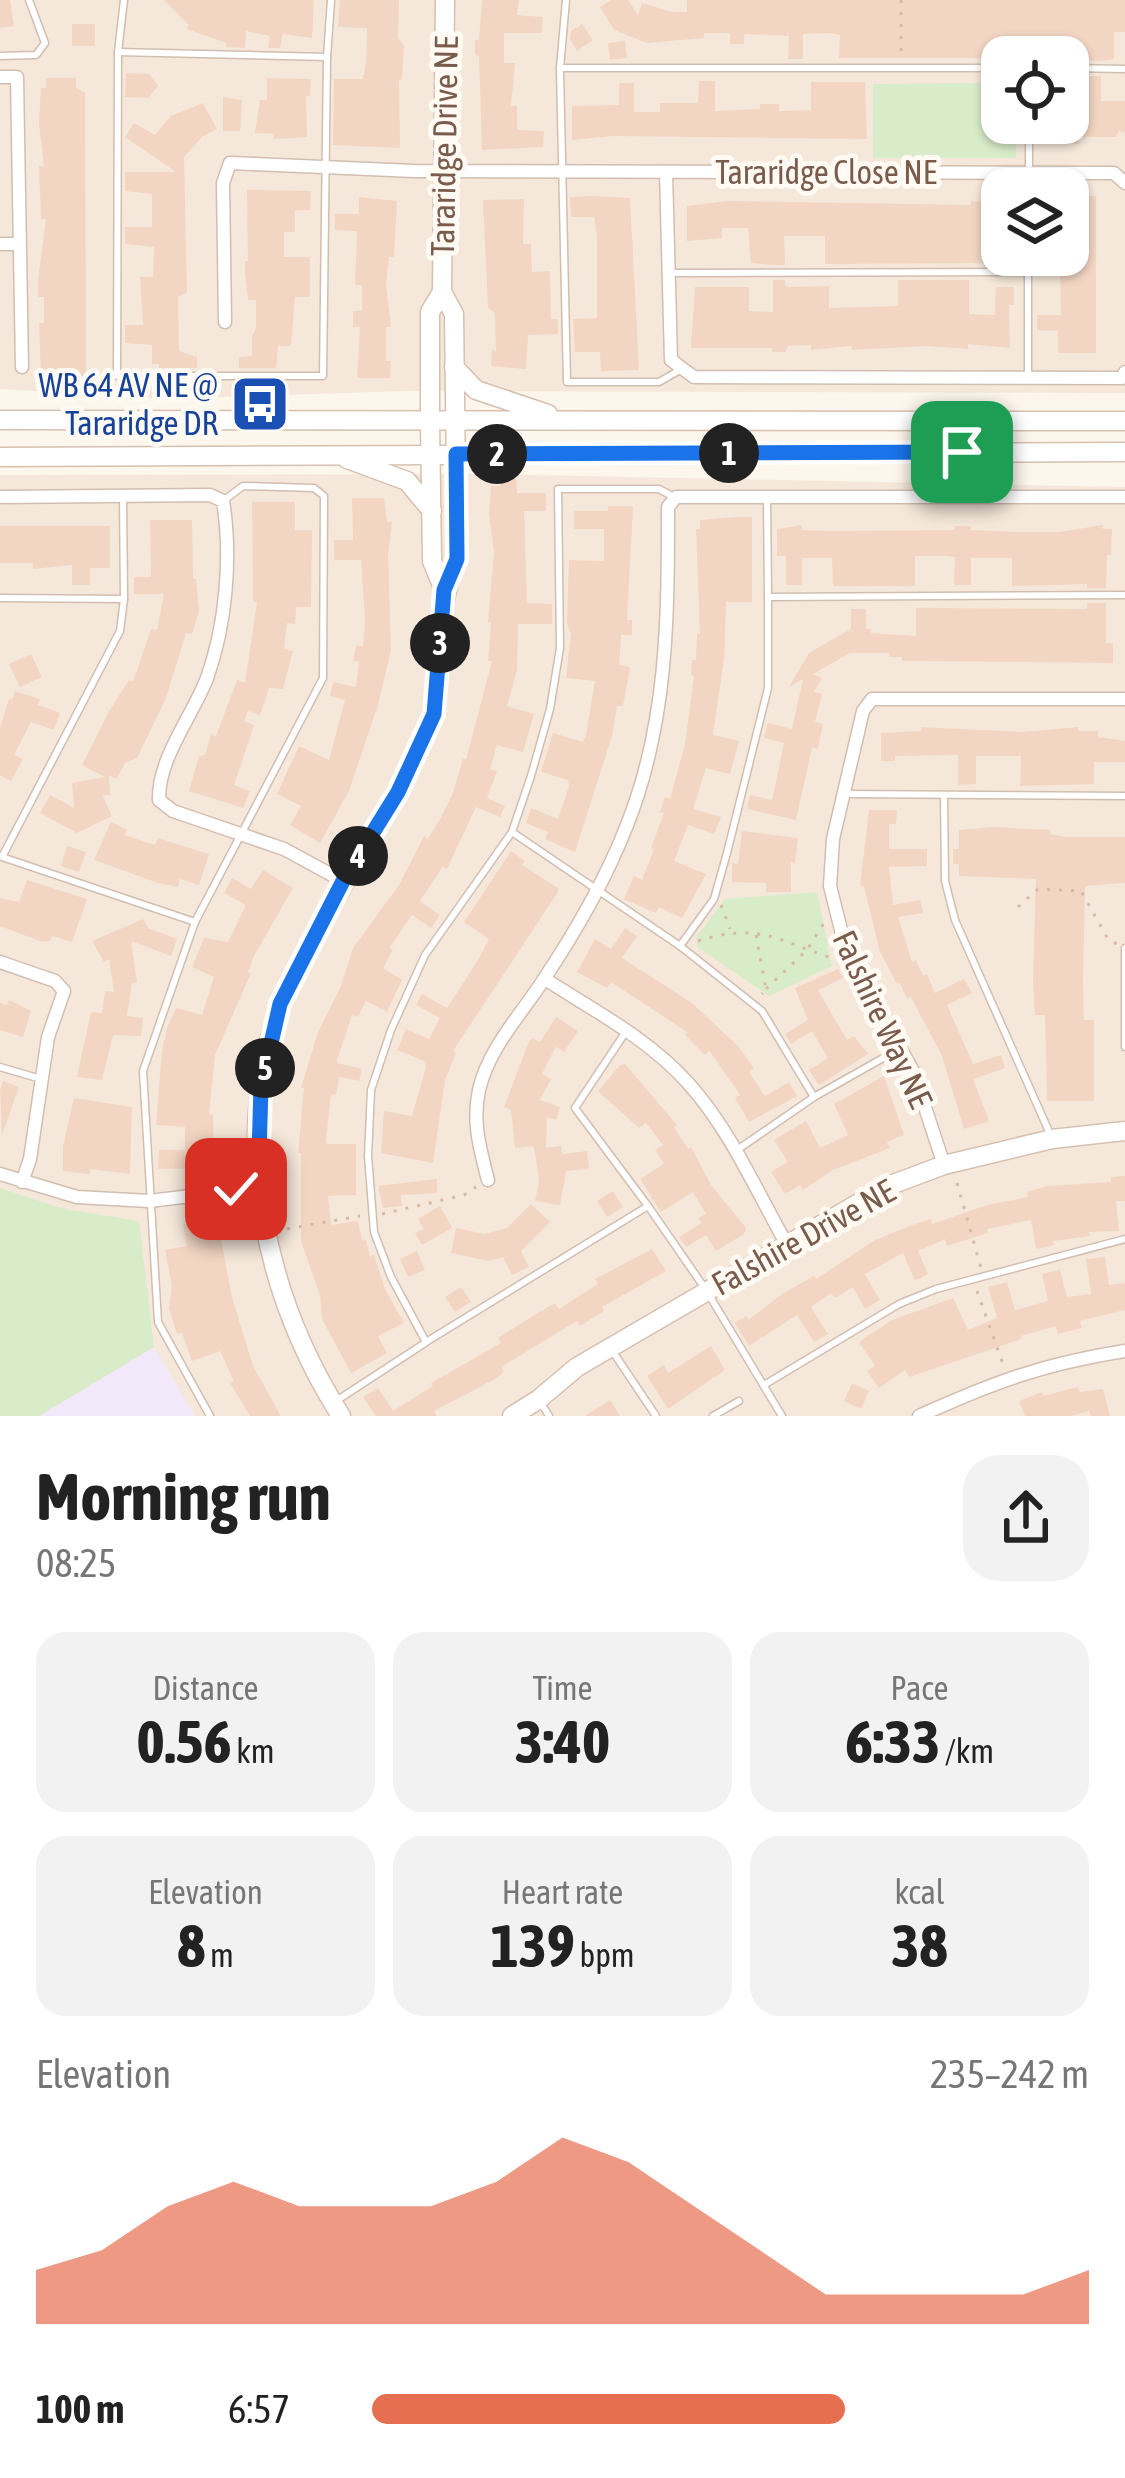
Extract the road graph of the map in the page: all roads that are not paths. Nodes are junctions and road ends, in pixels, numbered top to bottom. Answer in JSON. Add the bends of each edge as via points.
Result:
{"nodes":[{"id":1,"x":28,"y":0,"type":"edge"},
{"id":2,"x":124,"y":0,"type":"edge"},
{"id":3,"x":331,"y":0,"type":"edge"},
{"id":4,"x":445,"y":0,"type":"edge"},
{"id":5,"x":566,"y":0,"type":"edge"},
{"id":6,"x":118,"y":52,"type":"junction"},
{"id":7,"x":0,"y":56,"type":"edge"},
{"id":8,"x":327,"y":57,"type":"junction"},
{"id":9,"x":560,"y":68,"type":"junction"},
{"id":10,"x":981,"y":68,"type":"edge"},
{"id":11,"x":1089,"y":68,"type":"edge"},
{"id":12,"x":1125,"y":69,"type":"edge"},
{"id":13,"x":0,"y":77,"type":"edge"},
{"id":14,"x":325,"y":170,"type":"junction"},
{"id":15,"x":443,"y":171,"type":"junction"},
{"id":16,"x":562,"y":171,"type":"junction"},
{"id":17,"x":666,"y":172,"type":"junction"},
{"id":18,"x":981,"y":172,"type":"edge"},
{"id":19,"x":1089,"y":173,"type":"edge"},
{"id":20,"x":1125,"y":183,"type":"edge"},
{"id":21,"x":0,"y":244,"type":"edge"},
{"id":22,"x":19,"y":244,"type":"junction"},
{"id":23,"x":981,"y":272,"type":"edge"},
{"id":24,"x":669,"y":273,"type":"junction"},
{"id":25,"x":1028,"y":276,"type":"edge"},
{"id":26,"x":442,"y":292,"type":"junction"},
{"id":27,"x":225,"y":322,"type":"dead end"},
{"id":28,"x":22,"y":367,"type":"dead end"},
{"id":29,"x":454,"y":367,"type":"junction"},
{"id":30,"x":680,"y":370,"type":"junction"},
{"id":31,"x":1124,"y":376,"type":"edge"},
{"id":32,"x":1028,"y":378,"type":"junction"},
{"id":33,"x":4,"y":418,"type":"edge"},
{"id":34,"x":575,"y":421,"type":"junction"},
{"id":35,"x":1125,"y":421,"type":"edge"},
{"id":36,"x":430,"y":422,"type":"junction"},
{"id":37,"x":455,"y":422,"type":"junction"},
{"id":38,"x":1125,"y":452,"type":"edge"},
{"id":39,"x":432,"y":453,"type":"junction"},
{"id":40,"x":328,"y":454,"type":"junction"},
{"id":41,"x":456,"y":454,"type":"junction"},
{"id":42,"x":0,"y":457,"type":"edge"},
{"id":43,"x":767,"y":496,"type":"junction"},
{"id":44,"x":0,"y":497,"type":"edge"},
{"id":45,"x":123,"y":497,"type":"junction"},
{"id":46,"x":676,"y":497,"type":"junction"},
{"id":47,"x":1125,"y":497,"type":"edge"},
{"id":48,"x":223,"y":501,"type":"junction"},
{"id":49,"x":432,"y":511,"type":"junction"},
{"id":50,"x":444,"y":590,"type":"junction"},
{"id":51,"x":1125,"y":595,"type":"edge"},
{"id":52,"x":768,"y":597,"type":"junction"},
{"id":53,"x":0,"y":598,"type":"edge"},
{"id":54,"x":124,"y":599,"type":"junction"},
{"id":55,"x":1125,"y":699,"type":"edge"},
{"id":56,"x":844,"y":794,"type":"junction"},
{"id":57,"x":944,"y":795,"type":"junction"},
{"id":58,"x":1125,"y":796,"type":"edge"},
{"id":59,"x":512,"y":832,"type":"junction"},
{"id":60,"x":242,"y":833,"type":"junction"},
{"id":61,"x":1,"y":857,"type":"edge"},
{"id":62,"x":343,"y":881,"type":"junction"},
{"id":63,"x":598,"y":890,"type":"junction"},
{"id":64,"x":195,"y":922,"type":"junction"},
{"id":65,"x":683,"y":942,"type":"junction"},
{"id":66,"x":1124,"y":948,"type":"edge"},
{"id":67,"x":0,"y":962,"type":"edge"},
{"id":68,"x":544,"y":979,"type":"junction"},
{"id":69,"x":1125,"y":1004,"type":"edge"},
{"id":70,"x":626,"y":1031,"type":"junction"},
{"id":71,"x":1125,"y":1047,"type":"edge"},
{"id":72,"x":901,"y":1048,"type":"junction"},
{"id":73,"x":0,"y":1067,"type":"edge"},
{"id":74,"x":41,"y":1079,"type":"junction"},
{"id":75,"x":814,"y":1097,"type":"junction"},
{"id":76,"x":1125,"y":1131,"type":"edge"},
{"id":77,"x":1052,"y":1139,"type":"junction"},
{"id":78,"x":734,"y":1152,"type":"junction"},
{"id":79,"x":944,"y":1166,"type":"junction"},
{"id":80,"x":0,"y":1174,"type":"edge"},
{"id":81,"x":488,"y":1180,"type":"road end"},
{"id":82,"x":22,"y":1181,"type":"junction"},
{"id":83,"x":258,"y":1188,"type":"junction"},
{"id":84,"x":149,"y":1201,"type":"junction"},
{"id":85,"x":648,"y":1206,"type":"junction"},
{"id":86,"x":1125,"y":1239,"type":"edge"},
{"id":87,"x":785,"y":1243,"type":"junction"},
{"id":88,"x":706,"y":1290,"type":"junction"},
{"id":89,"x":426,"y":1342,"type":"junction"},
{"id":90,"x":610,"y":1347,"type":"junction"},
{"id":91,"x":1125,"y":1352,"type":"edge"},
{"id":92,"x":764,"y":1385,"type":"junction"},
{"id":93,"x":739,"y":1401,"type":"dead end"},
{"id":94,"x":544,"y":1408,"type":"edge"},
{"id":95,"x":337,"y":1409,"type":"edge"},
{"id":96,"x":210,"y":1416,"type":"edge"},
{"id":97,"x":512,"y":1416,"type":"edge"},
{"id":98,"x":656,"y":1416,"type":"edge"},
{"id":99,"x":713,"y":1416,"type":"edge"},
{"id":100,"x":782,"y":1416,"type":"edge"},
{"id":101,"x":919,"y":1416,"type":"edge"}],
"edges":[{"from":1,"to":7,"type":"lane","via":[[45,43],[36,56]]},
{"from":2,"to":6,"type":"lane"},
{"from":3,"to":8,"type":"lane"},
{"from":4,"to":15,"type":"main road","name":"Tararidge Drive NE"},
{"from":5,"to":9,"type":"lane"},
{"from":6,"to":8,"type":"lane"},
{"from":6,"to":14,"type":"lane","via":[[117,376],[323,376]]},
{"from":8,"to":14,"type":"lane"},
{"from":9,"to":10,"type":"lane"},
{"from":9,"to":16,"type":"lane"},
{"from":11,"to":12,"type":"lane"},
{"from":13,"to":22,"type":"street","via":[[17,77]]},
{"from":14,"to":15,"type":"street","name":"Tararidge Close NE"},
{"from":14,"to":27,"type":"street","name":"Tararidge Close NE","via":[[230,163],[223,183]]},
{"from":15,"to":16,"type":"street","name":"Tararidge Close NE"},
{"from":15,"to":26,"type":"main road","name":"Tararidge Drive NE"},
{"from":16,"to":17,"type":"street","name":"Tararidge Close NE"},
{"from":16,"to":30,"type":"lane","via":[[567,382],[659,382]]},
{"from":17,"to":18,"type":"street","name":"Tararidge Close NE"},
{"from":17,"to":24,"type":"street","name":"Tararidge Close NE"},
{"from":19,"to":20,"type":"street","name":"Tararidge Close NE","via":[[1114,173]]},
{"from":21,"to":22,"type":"street"},
{"from":22,"to":28,"type":"street"},
{"from":23,"to":24,"type":"lane"},
{"from":24,"to":30,"type":"street","name":"Tararidge Close NE","via":[[671,359]]},
{"from":25,"to":32,"type":"lane"},
{"from":26,"to":29,"type":"main road","name":"Tararidge Drive NE","via":[[454,314]]},
{"from":26,"to":36,"type":"main road","name":"Tararidge Drive NE","via":[[430,312]]},
{"from":29,"to":34,"type":"main road","via":[[488,396]]},
{"from":29,"to":37,"type":"main road","name":"Tararidge Drive NE"},
{"from":30,"to":32,"type":"street"},
{"from":31,"to":32,"type":"street"},
{"from":33,"to":36,"type":"main road"},
{"from":34,"to":35,"type":"main road"},
{"from":34,"to":37,"type":"main road"},
{"from":36,"to":37,"type":"main road"},
{"from":36,"to":39,"type":"main road","name":"Tararidge Drive NE"},
{"from":37,"to":41,"type":"main road","name":"Tararidge Drive NE"},
{"from":38,"to":41,"type":"main road"},
{"from":39,"to":40,"type":"main road"},
{"from":39,"to":41,"type":"main road"},
{"from":39,"to":49,"type":"main road","name":"Tararidge Drive NE"},
{"from":40,"to":42,"type":"main road"},
{"from":40,"to":49,"type":"main road","via":[[407,481]]},
{"from":41,"to":50,"type":"main road","name":"Tararidge Drive NE","via":[[457,559]]},
{"from":43,"to":46,"type":"street"},
{"from":43,"to":47,"type":"street"},
{"from":43,"to":52,"type":"lane"},
{"from":44,"to":45,"type":"street"},
{"from":45,"to":48,"type":"street"},
{"from":45,"to":54,"type":"lane"},
{"from":46,"to":59,"type":"lane","via":[[659,489],[558,489],[560,648]]},
{"from":46,"to":63,"type":"street","via":[[668,507],[668,640],[651,751]]},
{"from":48,"to":60,"type":"street","via":[[221,629],[161,774],[159,800]]},
{"from":48,"to":60,"type":"lane","via":[[243,486],[314,488],[324,496],[323,678]]},
{"from":49,"to":50,"type":"main road","name":"Tararidge Drive NE","via":[[432,561]]},
{"from":50,"to":62,"type":"main road","via":[[434,714]]},
{"from":51,"to":52,"type":"lane"},
{"from":52,"to":65,"type":"lane","via":[[768,688],[714,898]]},
{"from":53,"to":54,"type":"lane"},
{"from":54,"to":61,"type":"lane","via":[[120,631]]},
{"from":55,"to":56,"type":"street","name":"Falshire Way NE","via":[[872,699]]},
{"from":56,"to":57,"type":"lane"},
{"from":56,"to":72,"type":"street","name":"Falshire Way NE","via":[[830,886],[848,954]]},
{"from":57,"to":58,"type":"lane"},
{"from":57,"to":77,"type":"lane","via":[[945,881],[956,920]]},
{"from":59,"to":63,"type":"lane"},
{"from":59,"to":89,"type":"lane","via":[[425,955],[371,1090],[371,1215],[391,1277]]},
{"from":60,"to":62,"type":"street"},
{"from":60,"to":64,"type":"lane"},
{"from":61,"to":64,"type":"lane"},
{"from":62,"to":83,"type":"main road","via":[[280,1004],[261,1087]]},
{"from":63,"to":65,"type":"lane"},
{"from":63,"to":68,"type":"street"},
{"from":64,"to":84,"type":"lane","via":[[142,1071]]},
{"from":65,"to":75,"type":"lane","via":[[762,1011]]},
{"from":66,"to":69,"type":"lane"},
{"from":67,"to":74,"type":"street","via":[[64,991]]},
{"from":68,"to":70,"type":"street"},
{"from":68,"to":81,"type":"street","via":[[479,1088],[475,1127]]},
{"from":69,"to":71,"type":"lane"},
{"from":70,"to":78,"type":"street","via":[[689,1084]]},
{"from":70,"to":85,"type":"lane","via":[[575,1108]]},
{"from":72,"to":75,"type":"lane"},
{"from":72,"to":79,"type":"street","name":"Falshire Way NE"},
{"from":73,"to":74,"type":"lane"},
{"from":74,"to":82,"type":"street"},
{"from":75,"to":78,"type":"lane"},
{"from":76,"to":77,"type":"main road","name":"Falshire Drive NE"},
{"from":77,"to":79,"type":"main road","name":"Falshire Drive NE"},
{"from":78,"to":87,"type":"street"},
{"from":79,"to":87,"type":"main road","name":"Falshire Drive NE","via":[[888,1186]]},
{"from":80,"to":82,"type":"street"},
{"from":82,"to":84,"type":"street","via":[[77,1197]]},
{"from":83,"to":84,"type":"street"},
{"from":83,"to":95,"type":"main road","via":[[269,1257],[303,1348]]},
{"from":84,"to":96,"type":"lane","via":[[158,1322]]},
{"from":85,"to":88,"type":"lane"},
{"from":85,"to":89,"type":"lane"},
{"from":86,"to":92,"type":"lane","via":[[899,1304]]},
{"from":87,"to":88,"type":"main road","name":"Falshire Drive NE"},
{"from":88,"to":90,"type":"main road","name":"Falshire Drive NE"},
{"from":88,"to":92,"type":"lane"},
{"from":89,"to":95,"type":"lane"},
{"from":90,"to":94,"type":"main road","name":"Falshire Drive NE","via":[[577,1366]]},
{"from":90,"to":98,"type":"lane"},
{"from":91,"to":101,"type":"street","via":[[1008,1376]]},
{"from":92,"to":100,"type":"lane"},
{"from":93,"to":99,"type":"lane"},
{"from":94,"to":97,"type":"main road","name":"Falshire Drive NE"}]}
